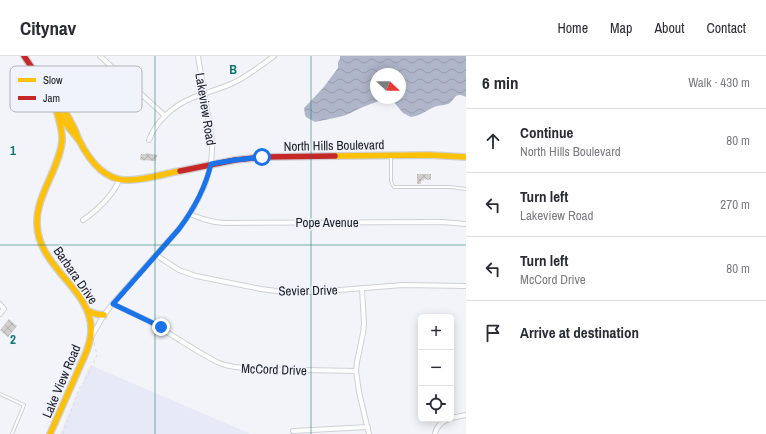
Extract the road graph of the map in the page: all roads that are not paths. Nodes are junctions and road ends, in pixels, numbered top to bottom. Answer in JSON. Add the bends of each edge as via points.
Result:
{"nodes":[{"id":1,"x":24,"y":56,"type":"edge"},
{"id":2,"x":100,"y":56,"type":"edge"},
{"id":3,"x":198,"y":56,"type":"edge"},
{"id":4,"x":274,"y":56,"type":"edge"},
{"id":5,"x":31,"y":66,"type":"edge"},
{"id":6,"x":111,"y":66,"type":"edge"},
{"id":7,"x":204,"y":94,"type":"junction"},
{"id":8,"x":142,"y":95,"type":"edge"},
{"id":9,"x":56,"y":112,"type":"edge"},
{"id":10,"x":58,"y":112,"type":"edge"},
{"id":11,"x":65,"y":112,"type":"edge"},
{"id":12,"x":165,"y":116,"type":"junction"},
{"id":13,"x":67,"y":127,"type":"junction"},
{"id":14,"x":62,"y":135,"type":"junction"},
{"id":15,"x":79,"y":140,"type":"junction"},
{"id":16,"x":149,"y":140,"type":"dead end"},
{"id":17,"x":391,"y":155,"type":"junction"},
{"id":18,"x":466,"y":157,"type":"edge"},
{"id":19,"x":211,"y":164,"type":"junction"},
{"id":20,"x":119,"y":179,"type":"junction"},
{"id":21,"x":466,"y":189,"type":"edge"},
{"id":22,"x":190,"y":214,"type":"junction"},
{"id":23,"x":83,"y":220,"type":"dead end"},
{"id":24,"x":466,"y":224,"type":"edge"},
{"id":25,"x":156,"y":255,"type":"junction"},
{"id":26,"x":466,"y":286,"type":"edge"},
{"id":27,"x":362,"y":288,"type":"junction"},
{"id":28,"x":0,"y":304,"type":"edge"},
{"id":29,"x":113,"y":304,"type":"junction"},
{"id":30,"x":88,"y":311,"type":"junction"},
{"id":31,"x":0,"y":314,"type":"edge"},
{"id":32,"x":104,"y":315,"type":"junction"},
{"id":33,"x":91,"y":337,"type":"junction"},
{"id":34,"x":356,"y":371,"type":"junction"},
{"id":35,"x":0,"y":394,"type":"edge"},
{"id":36,"x":466,"y":415,"type":"edge"},
{"id":37,"x":454,"y":418,"type":"edge"},
{"id":38,"x":442,"y":422,"type":"edge"},
{"id":39,"x":368,"y":427,"type":"junction"},
{"id":40,"x":293,"y":430,"type":"dead end"},
{"id":41,"x":12,"y":434,"type":"edge"},
{"id":42,"x":50,"y":434,"type":"edge"},
{"id":43,"x":369,"y":434,"type":"edge"},
{"id":44,"x":435,"y":434,"type":"edge"}],
"edges":[{"from":1,"to":5,"type":"street","name":"North Hills Boulevard"},
{"from":2,"to":6,"type":"street"},
{"from":3,"to":7,"type":"street","name":"Lakeview Road"},
{"from":4,"to":7,"type":"street","via":[[237,81]]},
{"from":7,"to":12,"type":"street","via":[[185,101]]},
{"from":7,"to":19,"type":"street","name":"Lakeview Road","via":[[212,141]]},
{"from":8,"to":12,"type":"street"},
{"from":9,"to":14,"type":"street"},
{"from":10,"to":13,"type":"street","name":"North Hills Boulevard"},
{"from":11,"to":15,"type":"street","name":"North Hills Boulevard"},
{"from":12,"to":16,"type":"street"},
{"from":13,"to":14,"type":"street"},
{"from":13,"to":15,"type":"street","name":"North Hills Boulevard"},
{"from":14,"to":30,"type":"street","name":"Barbara Drive","via":[[60,153],[38,208],[38,231],[49,258]]},
{"from":15,"to":20,"type":"street","name":"North Hills Boulevard","via":[[95,165]]},
{"from":17,"to":18,"type":"street","name":"North Hills Boulevard"},
{"from":17,"to":19,"type":"street","name":"North Hills Boulevard","via":[[262,157]]},
{"from":17,"to":21,"type":"lane","via":[[391,181],[394,186]]},
{"from":19,"to":20,"type":"street","name":"North Hills Boulevard","via":[[140,180]]},
{"from":19,"to":22,"type":"street","name":"Lakeview Road","via":[[198,201]]},
{"from":20,"to":23,"type":"street","via":[[114,190],[101,205]]},
{"from":22,"to":24,"type":"street","name":"Pope Avenue","via":[[224,223]]},
{"from":22,"to":25,"type":"street","name":"Lakeview Road"},
{"from":25,"to":27,"type":"street","name":"Sevier Drive","via":[[180,270],[196,276],[266,290],[297,293]]},
{"from":25,"to":29,"type":"street","name":"Lakeview Road"},
{"from":26,"to":27,"type":"street","name":"Sevier Drive","via":[[403,285]]},
{"from":27,"to":34,"type":"street","via":[[364,324]]},
{"from":28,"to":31,"type":"street","via":[[4,309]]},
{"from":29,"to":32,"type":"street","name":"Lakeview Road"},
{"from":29,"to":34,"type":"street","name":"McCord Drive","via":[[149,321],[217,362],[230,366],[254,370]]},
{"from":30,"to":32,"type":"street","via":[[98,316]]},
{"from":30,"to":33,"type":"street","name":"Barbara Drive","via":[[92,326]]},
{"from":32,"to":33,"type":"street","name":"Lakeview Road"},
{"from":33,"to":42,"type":"street","name":"Lake View Road"},
{"from":34,"to":39,"type":"street"},
{"from":35,"to":41,"type":"lane","via":[[24,405]]},
{"from":36,"to":37,"type":"street"},
{"from":38,"to":44,"type":"street"},
{"from":39,"to":40,"type":"street"},
{"from":39,"to":43,"type":"street"}]}
